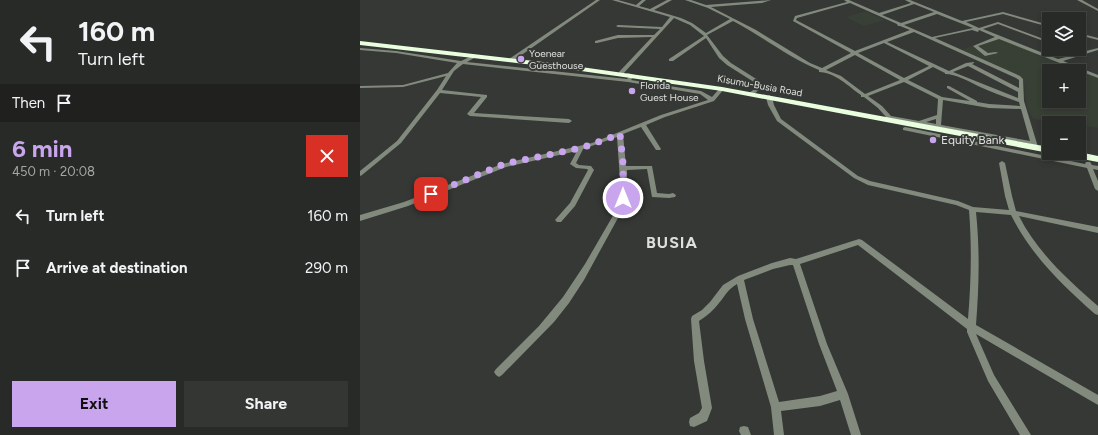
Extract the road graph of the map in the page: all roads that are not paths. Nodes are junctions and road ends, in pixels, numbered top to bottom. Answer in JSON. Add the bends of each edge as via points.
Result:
{"nodes":[{"id":1,"x":598,"y":0,"type":"edge"},
{"id":2,"x":614,"y":0,"type":"edge"},
{"id":3,"x":631,"y":0,"type":"edge"},
{"id":4,"x":644,"y":0,"type":"edge"},
{"id":5,"x":670,"y":0,"type":"edge"},
{"id":6,"x":687,"y":0,"type":"edge"},
{"id":7,"x":769,"y":0,"type":"edge"},
{"id":8,"x":907,"y":0,"type":"edge"},
{"id":9,"x":1079,"y":0,"type":"edge"},
{"id":10,"x":699,"y":1,"type":"edge"},
{"id":11,"x":847,"y":1,"type":"edge"},
{"id":12,"x":914,"y":3,"type":"junction"},
{"id":13,"x":626,"y":4,"type":"junction"},
{"id":14,"x":637,"y":6,"type":"junction"},
{"id":15,"x":705,"y":6,"type":"junction"},
{"id":16,"x":1098,"y":10,"type":"edge"},
{"id":17,"x":650,"y":11,"type":"junction"},
{"id":18,"x":938,"y":12,"type":"junction"},
{"id":19,"x":878,"y":15,"type":"junction"},
{"id":20,"x":673,"y":17,"type":"junction"},
{"id":21,"x":732,"y":20,"type":"junction"},
{"id":22,"x":963,"y":22,"type":"junction"},
{"id":23,"x":1042,"y":24,"type":"edge"},
{"id":24,"x":899,"y":25,"type":"junction"},
{"id":25,"x":618,"y":26,"type":"dead end"},
{"id":26,"x":662,"y":28,"type":"junction"},
{"id":27,"x":979,"y":29,"type":"junction"},
{"id":28,"x":912,"y":31,"type":"junction"},
{"id":29,"x":985,"y":31,"type":"junction"},
{"id":30,"x":705,"y":35,"type":"junction"},
{"id":31,"x":654,"y":36,"type":"junction"},
{"id":32,"x":1086,"y":36,"type":"edge"},
{"id":33,"x":999,"y":37,"type":"junction"},
{"id":34,"x":932,"y":38,"type":"junction"},
{"id":35,"x":1041,"y":39,"type":"edge"},
{"id":36,"x":1098,"y":39,"type":"edge"},
{"id":37,"x":597,"y":42,"type":"dead end"},
{"id":38,"x":884,"y":42,"type":"junction"},
{"id":39,"x":360,"y":43,"type":"edge"},
{"id":40,"x":360,"y":49,"type":"edge"},
{"id":41,"x":1098,"y":49,"type":"edge"},
{"id":42,"x":855,"y":53,"type":"junction"},
{"id":43,"x":996,"y":53,"type":"dead end"},
{"id":44,"x":1086,"y":53,"type":"edge"},
{"id":45,"x":474,"y":56,"type":"junction"},
{"id":46,"x":1076,"y":56,"type":"edge"},
{"id":47,"x":511,"y":60,"type":"junction"},
{"id":48,"x":671,"y":60,"type":"dead end"},
{"id":49,"x":979,"y":60,"type":"junction"},
{"id":50,"x":1058,"y":61,"type":"junction"},
{"id":51,"x":461,"y":62,"type":"junction"},
{"id":52,"x":543,"y":64,"type":"junction"},
{"id":53,"x":968,"y":64,"type":"junction"},
{"id":54,"x":932,"y":66,"type":"junction"},
{"id":55,"x":821,"y":71,"type":"junction"},
{"id":56,"x":621,"y":73,"type":"junction"},
{"id":57,"x":947,"y":73,"type":"junction"},
{"id":58,"x":1098,"y":73,"type":"edge"},
{"id":59,"x":448,"y":74,"type":"dead end"},
{"id":60,"x":1092,"y":75,"type":"junction"},
{"id":61,"x":1098,"y":77,"type":"edge"},
{"id":62,"x":630,"y":79,"type":"junction"},
{"id":63,"x":904,"y":80,"type":"junction"},
{"id":64,"x":360,"y":87,"type":"edge"},
{"id":65,"x":949,"y":87,"type":"dead end"},
{"id":66,"x":722,"y":89,"type":"junction"},
{"id":67,"x":1021,"y":91,"type":"junction"},
{"id":68,"x":439,"y":92,"type":"junction"},
{"id":69,"x":751,"y":94,"type":"junction"},
{"id":70,"x":863,"y":96,"type":"junction"},
{"id":71,"x":769,"y":97,"type":"junction"},
{"id":72,"x":941,"y":98,"type":"junction"},
{"id":73,"x":712,"y":100,"type":"junction"},
{"id":74,"x":1021,"y":100,"type":"junction"},
{"id":75,"x":977,"y":103,"type":"junction"},
{"id":76,"x":1023,"y":108,"type":"junction"},
{"id":77,"x":939,"y":116,"type":"junction"},
{"id":78,"x":568,"y":121,"type":"dead end"},
{"id":79,"x":918,"y":122,"type":"junction"},
{"id":80,"x":643,"y":125,"type":"junction"},
{"id":81,"x":938,"y":128,"type":"junction"},
{"id":82,"x":905,"y":129,"type":"dead end"},
{"id":83,"x":620,"y":134,"type":"junction"},
{"id":84,"x":1034,"y":145,"type":"junction"},
{"id":85,"x":581,"y":148,"type":"junction"},
{"id":86,"x":1042,"y":148,"type":"edge"},
{"id":87,"x":658,"y":149,"type":"dead end"},
{"id":88,"x":1086,"y":156,"type":"edge"},
{"id":89,"x":1086,"y":158,"type":"edge"},
{"id":90,"x":1098,"y":159,"type":"edge"},
{"id":91,"x":1002,"y":163,"type":"dead end"},
{"id":92,"x":1089,"y":166,"type":"junction"},
{"id":93,"x":623,"y":168,"type":"junction"},
{"id":94,"x":1098,"y":168,"type":"edge"},
{"id":95,"x":360,"y":174,"type":"edge"},
{"id":96,"x":1098,"y":189,"type":"edge"},
{"id":97,"x":673,"y":195,"type":"dead end"},
{"id":98,"x":972,"y":208,"type":"junction"},
{"id":99,"x":1014,"y":213,"type":"junction"},
{"id":100,"x":360,"y":218,"type":"edge"},
{"id":101,"x":559,"y":220,"type":"dead end"},
{"id":102,"x":1098,"y":230,"type":"edge"},
{"id":103,"x":796,"y":262,"type":"junction"},
{"id":104,"x":740,"y":280,"type":"junction"},
{"id":105,"x":1098,"y":311,"type":"edge"},
{"id":106,"x":970,"y":326,"type":"junction"},
{"id":107,"x":499,"y":372,"type":"dead end"},
{"id":108,"x":843,"y":394,"type":"junction"},
{"id":109,"x":1098,"y":400,"type":"edge"},
{"id":110,"x":776,"y":407,"type":"junction"},
{"id":111,"x":694,"y":422,"type":"dead end"},
{"id":112,"x":779,"y":435,"type":"edge"},
{"id":113,"x":856,"y":435,"type":"edge"},
{"id":114,"x":1026,"y":435,"type":"edge"}],
"edges":[{"from":1,"to":47,"type":"street"},
{"from":2,"to":13,"type":"street"},
{"from":3,"to":13,"type":"street"},
{"from":4,"to":14,"type":"street"},
{"from":5,"to":17,"type":"street"},
{"from":6,"to":10,"type":"street"},
{"from":7,"to":15,"type":"street"},
{"from":8,"to":12,"type":"street"},
{"from":9,"to":16,"type":"street"},
{"from":10,"to":15,"type":"street"},
{"from":11,"to":19,"type":"street"},
{"from":11,"to":42,"type":"street","via":[[794,19]]},
{"from":12,"to":18,"type":"street"},
{"from":12,"to":19,"type":"street"},
{"from":13,"to":14,"type":"street"},
{"from":14,"to":17,"type":"street"},
{"from":15,"to":21,"type":"street"},
{"from":17,"to":20,"type":"street"},
{"from":18,"to":22,"type":"street"},
{"from":18,"to":24,"type":"street"},
{"from":19,"to":24,"type":"street"},
{"from":20,"to":26,"type":"street"},
{"from":20,"to":30,"type":"street","via":[[691,24]]},
{"from":21,"to":30,"type":"street"},
{"from":21,"to":55,"type":"street"},
{"from":22,"to":23,"type":"street","via":[[1003,13]]},
{"from":22,"to":27,"type":"street"},
{"from":24,"to":28,"type":"street"},
{"from":25,"to":26,"type":"street"},
{"from":26,"to":31,"type":"street"},
{"from":27,"to":29,"type":"street"},
{"from":27,"to":35,"type":"street","via":[[998,23]]},
{"from":28,"to":34,"type":"street"},
{"from":28,"to":38,"type":"street"},
{"from":29,"to":33,"type":"street"},
{"from":29,"to":34,"type":"street","via":[[981,33],[973,29]]},
{"from":30,"to":48,"type":"street"},
{"from":30,"to":69,"type":"street","via":[[721,57],[759,83],[760,87]]},
{"from":31,"to":37,"type":"street","via":[[623,36]]},
{"from":31,"to":56,"type":"street"},
{"from":32,"to":36,"type":"street"},
{"from":33,"to":43,"type":"street","via":[[976,46],[987,55]]},
{"from":33,"to":50,"type":"street"},
{"from":34,"to":49,"type":"street"},
{"from":38,"to":42,"type":"street"},
{"from":38,"to":54,"type":"street"},
{"from":39,"to":45,"type":"highway","name":"Kisumu-Busia Road"},
{"from":40,"to":51,"type":"street"},
{"from":41,"to":44,"type":"street"},
{"from":42,"to":55,"type":"street"},
{"from":42,"to":63,"type":"street"},
{"from":45,"to":47,"type":"highway","name":"Kisumu-Busia Road"},
{"from":45,"to":51,"type":"street"},
{"from":46,"to":50,"type":"street"},
{"from":47,"to":52,"type":"highway","name":"Kisumu-Busia Road"},
{"from":49,"to":53,"type":"street"},
{"from":49,"to":67,"type":"street","via":[[1018,77],[1021,80]]},
{"from":50,"to":60,"type":"street"},
{"from":51,"to":62,"type":"street"},
{"from":51,"to":68,"type":"street","via":[[450,73]]},
{"from":52,"to":56,"type":"street"},
{"from":52,"to":62,"type":"highway","name":"Kisumu-Busia Road"},
{"from":53,"to":57,"type":"street"},
{"from":53,"to":67,"type":"street"},
{"from":54,"to":57,"type":"street"},
{"from":54,"to":63,"type":"street"},
{"from":55,"to":70,"type":"street","via":[[839,77]]},
{"from":56,"to":62,"type":"street","via":[[633,75]]},
{"from":57,"to":74,"type":"street","via":[[962,76],[1003,95]]},
{"from":58,"to":60,"type":"street"},
{"from":59,"to":64,"type":"street","via":[[403,86]]},
{"from":60,"to":61,"type":"street"},
{"from":62,"to":66,"type":"highway","name":"Kisumu-Busia Road"},
{"from":62,"to":73,"type":"street","via":[[700,93]]},
{"from":63,"to":70,"type":"street"},
{"from":63,"to":72,"type":"street"},
{"from":65,"to":75,"type":"street"},
{"from":66,"to":69,"type":"highway","name":"Kisumu-Busia Road"},
{"from":66,"to":73,"type":"street"},
{"from":67,"to":74,"type":"street"},
{"from":68,"to":78,"type":"street","via":[[485,96],[470,114]]},
{"from":68,"to":95,"type":"street","via":[[399,142]]},
{"from":69,"to":71,"type":"highway","name":"Kisumu-Busia Road"},
{"from":70,"to":79,"type":"street","via":[[880,107],[889,118]]},
{"from":71,"to":81,"type":"highway","name":"Kisumu-Busia Road"},
{"from":71,"to":98,"type":"street","via":[[779,120],[856,177],[879,186]]},
{"from":72,"to":75,"type":"street"},
{"from":72,"to":77,"type":"street"},
{"from":73,"to":80,"type":"street"},
{"from":74,"to":76,"type":"street"},
{"from":75,"to":76,"type":"street"},
{"from":76,"to":84,"type":"street"},
{"from":77,"to":79,"type":"street"},
{"from":77,"to":81,"type":"street"},
{"from":79,"to":81,"type":"street"},
{"from":80,"to":83,"type":"street"},
{"from":80,"to":87,"type":"street"},
{"from":81,"to":84,"type":"highway","name":"Kisumu-Busia Road"},
{"from":82,"to":92,"type":"street","via":[[970,140]]},
{"from":83,"to":85,"type":"street"},
{"from":83,"to":93,"type":"street"},
{"from":84,"to":86,"type":"highway","name":"Kisumu-Busia Road"},
{"from":85,"to":100,"type":"street","via":[[504,164],[406,204]]},
{"from":85,"to":101,"type":"street","via":[[573,164],[578,167],[589,167],[591,170],[573,204]]},
{"from":88,"to":90,"type":"highway"},
{"from":89,"to":92,"type":"street"},
{"from":91,"to":99,"type":"street"},
{"from":92,"to":94,"type":"street"},
{"from":92,"to":96,"type":"street"},
{"from":93,"to":97,"type":"street","via":[[650,167],[654,195]]},
{"from":93,"to":107,"type":"street","via":[[621,207],[587,269],[555,314]]},
{"from":98,"to":99,"type":"street"},
{"from":98,"to":106,"type":"street","via":[[975,280]]},
{"from":99,"to":102,"type":"street"},
{"from":99,"to":105,"type":"street","via":[[1029,239],[1054,270]]},
{"from":103,"to":104,"type":"street","via":[[792,260],[773,266]]},
{"from":103,"to":106,"type":"street","via":[[852,243],[862,243]]},
{"from":103,"to":108,"type":"street","via":[[823,344]]},
{"from":104,"to":110,"type":"street"},
{"from":104,"to":111,"type":"street","via":[[726,286],[718,300],[695,319],[707,408],[703,417]]},
{"from":106,"to":109,"type":"street"},
{"from":106,"to":114,"type":"street","via":[[976,347],[991,378]]},
{"from":108,"to":110,"type":"street","via":[[820,401]]},
{"from":108,"to":113,"type":"street"},
{"from":110,"to":112,"type":"street"}]}
